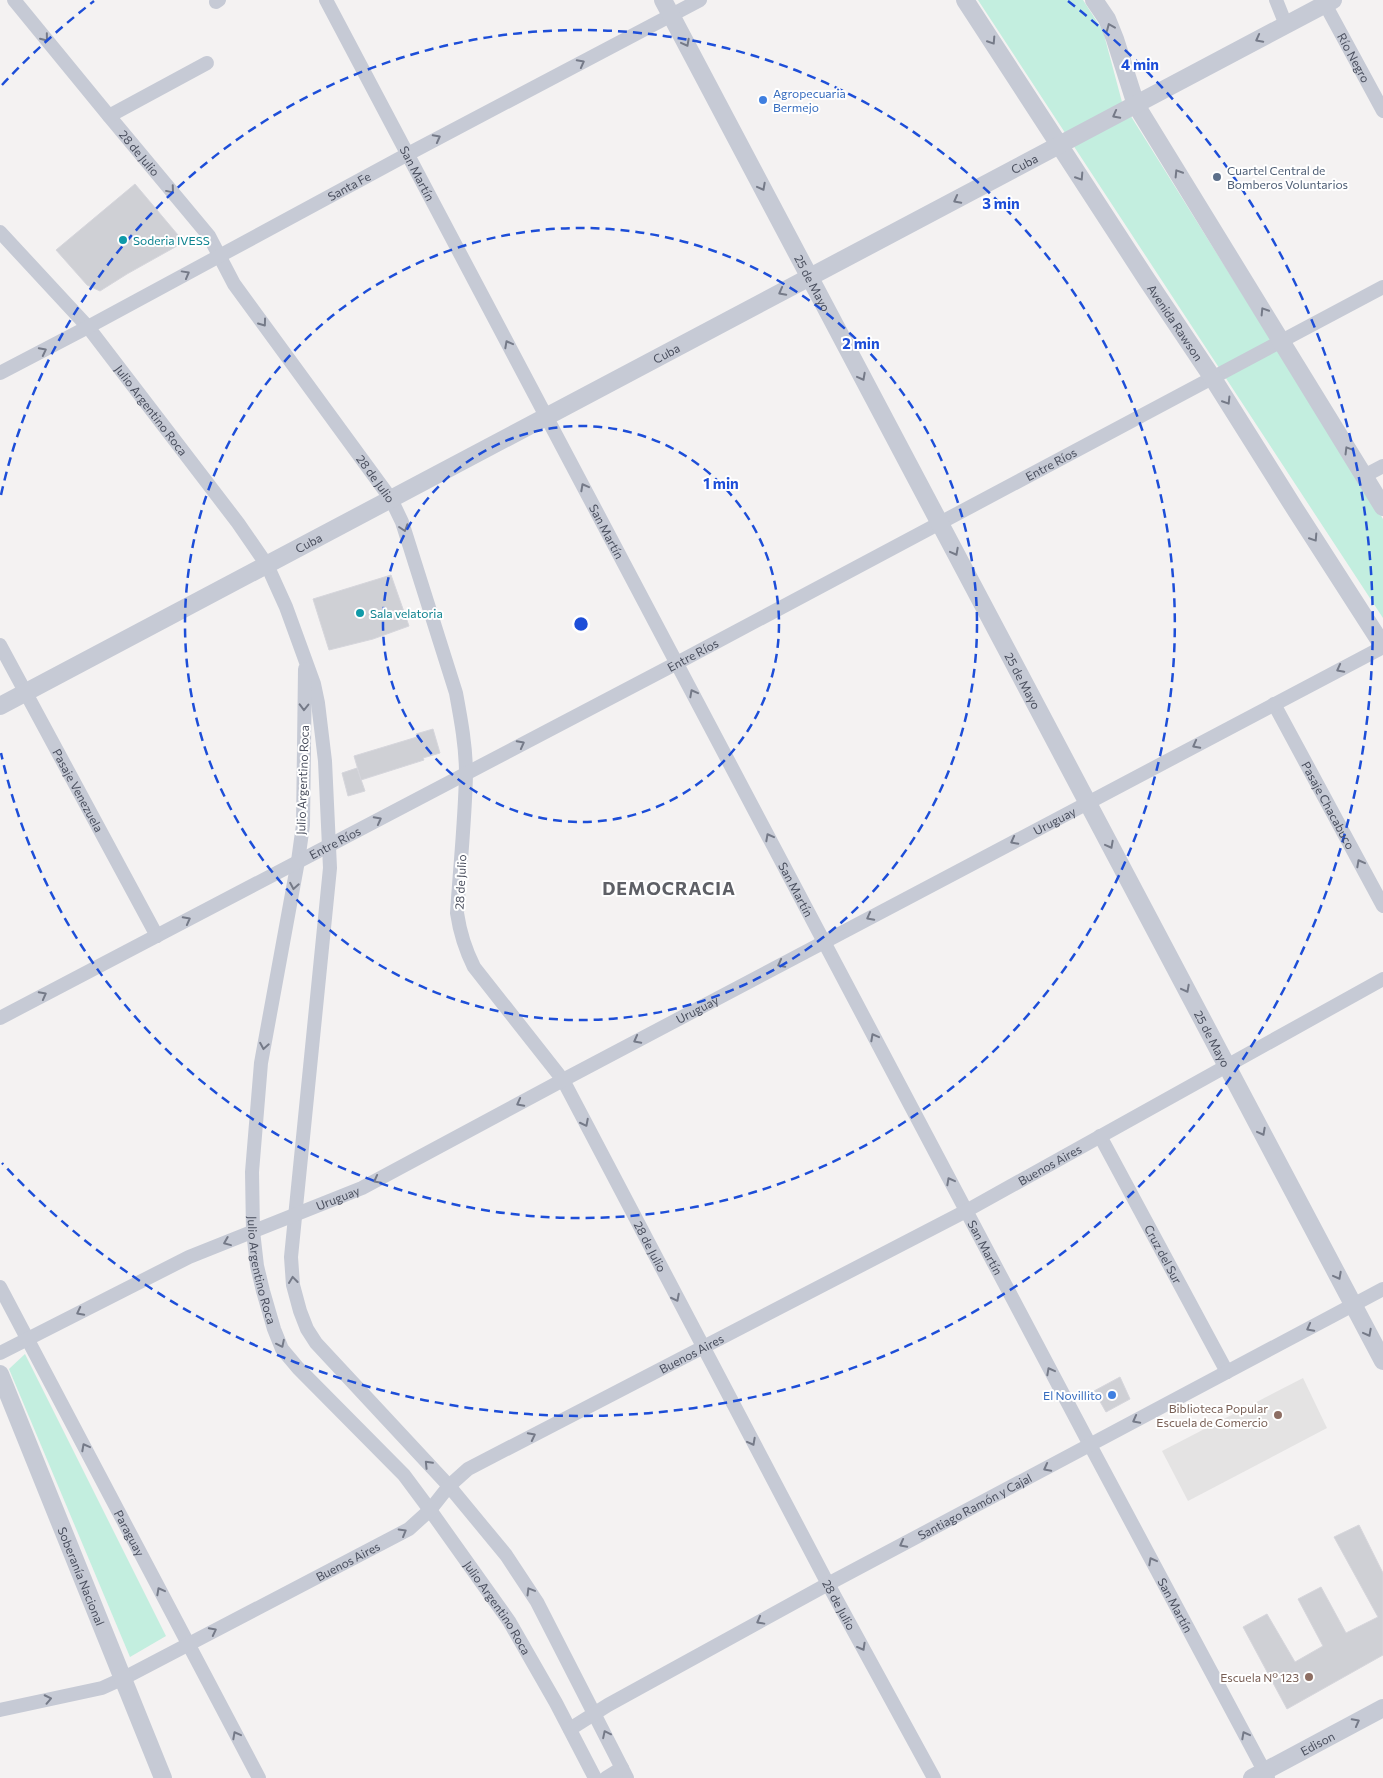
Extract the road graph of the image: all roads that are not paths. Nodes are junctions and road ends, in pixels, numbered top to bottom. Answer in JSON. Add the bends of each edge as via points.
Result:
{"nodes":[{"id":1,"x":14,"y":0,"type":"edge"},
{"id":2,"x":326,"y":0,"type":"edge"},
{"id":3,"x":700,"y":0,"type":"edge"},
{"id":4,"x":965,"y":0,"type":"edge"},
{"id":5,"x":1094,"y":0,"type":"edge"},
{"id":6,"x":1276,"y":0,"type":"edge"},
{"id":7,"x":1329,"y":2,"type":"edge"},
{"id":8,"x":667,"y":8,"type":"edge"},
{"id":9,"x":1286,"y":25,"type":"junction"},
{"id":10,"x":206,"y":63,"type":"dead end"},
{"id":11,"x":1136,"y":105,"type":"junction"},
{"id":12,"x":1383,"y":112,"type":"edge"},
{"id":13,"x":109,"y":116,"type":"junction"},
{"id":14,"x":1059,"y":145,"type":"junction"},
{"id":15,"x":408,"y":154,"type":"junction"},
{"id":16,"x":0,"y":232,"type":"edge"},
{"id":17,"x":220,"y":255,"type":"junction"},
{"id":18,"x":810,"y":278,"type":"junction"},
{"id":19,"x":1383,"y":287,"type":"edge"},
{"id":20,"x":88,"y":327,"type":"junction"},
{"id":21,"x":1282,"y":341,"type":"junction"},
{"id":22,"x":0,"y":373,"type":"edge"},
{"id":23,"x":1212,"y":377,"type":"junction"},
{"id":24,"x":547,"y":417,"type":"junction"},
{"id":25,"x":1383,"y":466,"type":"edge"},
{"id":26,"x":1364,"y":476,"type":"junction"},
{"id":27,"x":391,"y":499,"type":"junction"},
{"id":28,"x":1383,"y":506,"type":"edge"},
{"id":29,"x":940,"y":524,"type":"junction"},
{"id":30,"x":267,"y":565,"type":"junction"},
{"id":31,"x":0,"y":645,"type":"edge"},
{"id":32,"x":1383,"y":646,"type":"edge"},
{"id":33,"x":305,"y":658,"type":"junction"},
{"id":34,"x":677,"y":663,"type":"junction"},
{"id":35,"x":26,"y":693,"type":"junction"},
{"id":36,"x":1274,"y":704,"type":"junction"},
{"id":37,"x":0,"y":706,"type":"edge"},
{"id":38,"x":466,"y":773,"type":"junction"},
{"id":39,"x":1088,"y":802,"type":"junction"},
{"id":40,"x":330,"y":845,"type":"junction"},
{"id":41,"x":298,"y":861,"type":"junction"},
{"id":42,"x":1383,"y":906,"type":"edge"},
{"id":43,"x":156,"y":936,"type":"junction"},
{"id":44,"x":824,"y":942,"type":"junction"},
{"id":45,"x":1383,"y":979,"type":"edge"},
{"id":46,"x":0,"y":1018,"type":"edge"},
{"id":47,"x":1227,"y":1065,"type":"junction"},
{"id":48,"x":563,"y":1080,"type":"junction"},
{"id":49,"x":1100,"y":1136,"type":"junction"},
{"id":50,"x":966,"y":1211,"type":"junction"},
{"id":51,"x":294,"y":1215,"type":"junction"},
{"id":52,"x":253,"y":1231,"type":"junction"},
{"id":53,"x":0,"y":1287,"type":"edge"},
{"id":54,"x":1383,"y":1289,"type":"edge"},
{"id":55,"x":1353,"y":1305,"type":"junction"},
{"id":56,"x":28,"y":1338,"type":"junction"},
{"id":57,"x":702,"y":1348,"type":"junction"},
{"id":58,"x":0,"y":1353,"type":"edge"},
{"id":59,"x":1383,"y":1361,"type":"edge"},
{"id":60,"x":1227,"y":1372,"type":"junction"},
{"id":61,"x":0,"y":1374,"type":"edge"},
{"id":62,"x":1090,"y":1445,"type":"junction"},
{"id":63,"x":449,"y":1486,"type":"junction"},
{"id":64,"x":430,"y":1510,"type":"junction"},
{"id":65,"x":828,"y":1584,"type":"junction"},
{"id":66,"x":188,"y":1644,"type":"junction"},
{"id":67,"x":124,"y":1678,"type":"junction"},
{"id":68,"x":1383,"y":1708,"type":"edge"},
{"id":69,"x":0,"y":1710,"type":"edge"},
{"id":70,"x":595,"y":1713,"type":"junction"},
{"id":71,"x":570,"y":1730,"type":"junction"},
{"id":72,"x":625,"y":1773,"type":"edge"},
{"id":73,"x":1262,"y":1776,"type":"edge"},
{"id":74,"x":164,"y":1778,"type":"edge"},
{"id":75,"x":259,"y":1778,"type":"edge"},
{"id":76,"x":595,"y":1778,"type":"edge"},
{"id":77,"x":606,"y":1778,"type":"edge"},
{"id":78,"x":934,"y":1778,"type":"edge"}],
"edges":[{"from":1,"to":13,"type":"street","name":"28 de Julio","one_way":true},
{"from":2,"to":15,"type":"street","name":"San Martín"},
{"from":3,"to":8,"type":"street","name":"Santa Fe"},
{"from":4,"to":14,"type":"street","name":"Avenida Rawson","one_way":true},
{"from":11,"to":5,"type":"street","one_way":true,"via":[[1116,39]]},
{"from":6,"to":9,"type":"street"},
{"from":7,"to":9,"type":"street","name":"Cuba"},
{"from":7,"to":12,"type":"street","name":"Río Negro"},
{"from":15,"to":8,"type":"street","name":"Santa Fe","one_way":true},
{"from":8,"to":18,"type":"street","name":"25 de Mayo","one_way":true},
{"from":9,"to":11,"type":"street","name":"Cuba","one_way":true},
{"from":10,"to":13,"type":"street"},
{"from":11,"to":14,"type":"street","name":"Cuba","one_way":true},
{"from":21,"to":11,"type":"street","one_way":true},
{"from":13,"to":17,"type":"street","name":"28 de Julio","one_way":true,"via":[[210,236]]},
{"from":14,"to":18,"type":"street","name":"Cuba","one_way":true},
{"from":14,"to":23,"type":"street","name":"Avenida Rawson","one_way":true},
{"from":15,"to":17,"type":"street","name":"Santa Fe"},
{"from":24,"to":15,"type":"street","name":"San Martín","one_way":true},
{"from":16,"to":20,"type":"street","name":"Julio Argentino Roca"},
{"from":20,"to":17,"type":"street","name":"Santa Fe","one_way":true},
{"from":17,"to":27,"type":"street","name":"28 de Julio","one_way":true,"via":[[234,284]]},
{"from":18,"to":24,"type":"street","name":"Cuba","one_way":true},
{"from":18,"to":29,"type":"street","name":"25 de Mayo","one_way":true},
{"from":19,"to":21,"type":"street","name":"Entre Ríos"},
{"from":22,"to":20,"type":"street","name":"Santa Fe","one_way":true},
{"from":20,"to":30,"type":"street","name":"Julio Argentino Roca"},
{"from":21,"to":23,"type":"street","name":"Entre Ríos"},
{"from":26,"to":21,"type":"street","one_way":true},
{"from":23,"to":29,"type":"street","name":"Entre Ríos"},
{"from":23,"to":32,"type":"street","name":"Avenida Rawson","one_way":true},
{"from":24,"to":27,"type":"street","name":"Cuba"},
{"from":34,"to":24,"type":"street","name":"San Martín","one_way":true},
{"from":25,"to":26,"type":"street"},
{"from":26,"to":28,"type":"street"},
{"from":27,"to":30,"type":"street","name":"Cuba"},
{"from":27,"to":38,"type":"street","name":"28 de Julio","one_way":true,"via":[[402,522],[456,693]]},
{"from":29,"to":34,"type":"street","name":"Entre Ríos"},
{"from":29,"to":39,"type":"street","name":"25 de Mayo","one_way":true},
{"from":30,"to":33,"type":"street","name":"Julio Argentino Roca"},
{"from":30,"to":35,"type":"street","name":"Cuba"},
{"from":31,"to":35,"type":"street","name":"Pasaje Venezuela"},
{"from":32,"to":36,"type":"street","name":"Uruguay","one_way":true},
{"from":33,"to":40,"type":"street","name":"Julio Argentino Roca","via":[[318,703]]},
{"from":33,"to":41,"type":"street","name":"Julio Argentino Roca","one_way":true,"via":[[303,824]]},
{"from":38,"to":34,"type":"street","name":"Entre Ríos","one_way":true},
{"from":44,"to":34,"type":"street","name":"San Martín","one_way":true},
{"from":35,"to":37,"type":"street","name":"Cuba"},
{"from":35,"to":43,"type":"street","name":"Pasaje Venezuela"},
{"from":36,"to":39,"type":"street","name":"Uruguay","one_way":true},
{"from":42,"to":36,"type":"street","name":"Pasaje Chacabuco","one_way":true},
{"from":40,"to":38,"type":"street","name":"Entre Ríos","one_way":true},
{"from":38,"to":48,"type":"street","name":"28 de Julio","via":[[457,913],[466,952]]},
{"from":39,"to":44,"type":"street","name":"Uruguay","one_way":true},
{"from":39,"to":47,"type":"street","name":"25 de Mayo","one_way":true},
{"from":40,"to":41,"type":"street","name":"Entre Ríos"},
{"from":40,"to":51,"type":"street","name":"Julio Argentino Roca"},
{"from":43,"to":41,"type":"street","name":"Entre Ríos","one_way":true},
{"from":41,"to":52,"type":"street","name":"Julio Argentino Roca","one_way":true,"via":[[261,1063],[252,1172]]},
{"from":46,"to":43,"type":"street","name":"Entre Ríos","one_way":true},
{"from":44,"to":48,"type":"street","name":"Uruguay","one_way":true},
{"from":50,"to":44,"type":"street","name":"San Martín","one_way":true},
{"from":45,"to":47,"type":"street","name":"Buenos Aires"},
{"from":47,"to":49,"type":"street","name":"Buenos Aires"},
{"from":47,"to":55,"type":"street","name":"25 de Mayo","one_way":true},
{"from":48,"to":51,"type":"street","name":"Uruguay","one_way":true,"via":[[362,1188]]},
{"from":48,"to":57,"type":"street","name":"28 de Julio","one_way":true},
{"from":49,"to":50,"type":"street","name":"Buenos Aires"},
{"from":49,"to":60,"type":"street","name":"Cruz del Sur"},
{"from":50,"to":57,"type":"street","name":"Buenos Aires"},
{"from":62,"to":50,"type":"street","name":"San Martín","one_way":true},
{"from":51,"to":52,"type":"street","name":"Uruguay"},
{"from":63,"to":51,"type":"street","name":"Julio Argentino Roca","one_way":true,"via":[[342,1373],[307,1329],[293,1285]]},
{"from":52,"to":56,"type":"street","name":"Uruguay","one_way":true,"via":[[189,1258]]},
{"from":52,"to":64,"type":"street","name":"Julio Argentino Roca","one_way":true,"via":[[263,1291],[282,1349],[404,1475]]},
{"from":53,"to":56,"type":"street","name":"Paraguay"},
{"from":54,"to":55,"type":"street","name":"Santiago Ramón y Cajal"},
{"from":55,"to":59,"type":"street","name":"25 de Mayo","one_way":true},
{"from":55,"to":60,"type":"street","name":"Santiago Ramón y Cajal","one_way":true},
{"from":56,"to":58,"type":"street","name":"Uruguay"},
{"from":66,"to":56,"type":"street","name":"Paraguay","one_way":true},
{"from":63,"to":57,"type":"street","name":"Buenos Aires","one_way":true,"via":[[468,1469]]},
{"from":57,"to":65,"type":"street","name":"28 de Julio","one_way":true},
{"from":60,"to":62,"type":"street","name":"Santiago Ramón y Cajal","one_way":true},
{"from":61,"to":67,"type":"street","name":"Soberanía Nacional"},
{"from":62,"to":65,"type":"street","name":"Santiago Ramón y Cajal","one_way":true},
{"from":73,"to":62,"type":"street","name":"San Martín","one_way":true},
{"from":63,"to":64,"type":"street","name":"Buenos Aires"},
{"from":70,"to":63,"type":"street","name":"Julio Argentino Roca","one_way":true,"via":[[524,1581]]},
{"from":66,"to":64,"type":"street","name":"Buenos Aires","one_way":true,"via":[[409,1529]]},
{"from":64,"to":71,"type":"street","name":"Julio Argentino Roca","via":[[509,1621]]},
{"from":65,"to":70,"type":"street","name":"Santiago Ramón y Cajal","one_way":true},
{"from":65,"to":78,"type":"street","name":"28 de Julio","one_way":true},
{"from":66,"to":67,"type":"street","name":"Buenos Aires"},
{"from":75,"to":66,"type":"street","name":"Paraguay","one_way":true},
{"from":69,"to":67,"type":"street","name":"Buenos Aires","one_way":true,"via":[[102,1688]]},
{"from":67,"to":74,"type":"street","name":"Soberanía Nacional"},
{"from":73,"to":68,"type":"street","name":"Edison","one_way":true},
{"from":70,"to":71,"type":"street","name":"Santiago Ramón y Cajal"},
{"from":72,"to":70,"type":"street","name":"Julio Argentino Roca","one_way":true},
{"from":71,"to":76,"type":"street","name":"Julio Argentino Roca"},
{"from":72,"to":77,"type":"street"}]}
